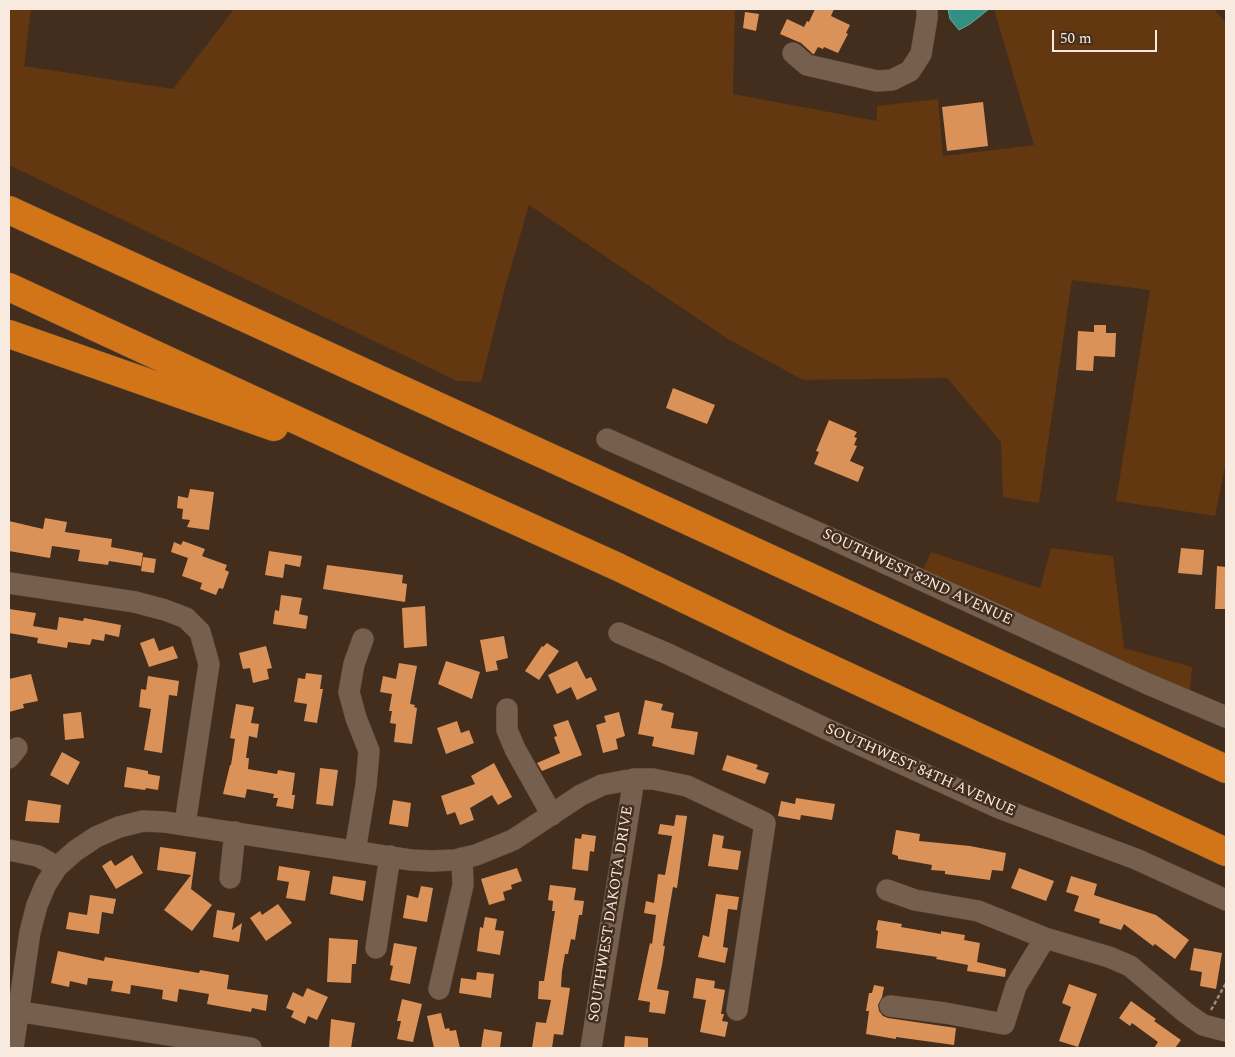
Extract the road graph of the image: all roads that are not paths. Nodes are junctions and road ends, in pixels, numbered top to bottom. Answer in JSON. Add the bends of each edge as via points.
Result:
{"nodes":[{"id":1,"x":927,"y":9,"type":"edge"},
{"id":2,"x":793,"y":53,"type":"dead end"},
{"id":3,"x":9,"y":210,"type":"edge"},
{"id":4,"x":9,"y":287,"type":"edge"},
{"id":5,"x":9,"y":334,"type":"edge"},
{"id":6,"x":607,"y":439,"type":"dead end"},
{"id":7,"x":428,"y":481,"type":"junction"},
{"id":8,"x":9,"y":583,"type":"edge"},
{"id":9,"x":619,"y":633,"type":"dead end"},
{"id":10,"x":363,"y":639,"type":"dead end"},
{"id":11,"x":507,"y":709,"type":"dead end"},
{"id":12,"x":1226,"y":717,"type":"edge"},
{"id":13,"x":1226,"y":769,"type":"edge"},
{"id":14,"x":634,"y":780,"type":"junction"},
{"id":15,"x":552,"y":815,"type":"junction"},
{"id":16,"x":185,"y":824,"type":"junction"},
{"id":17,"x":235,"y":832,"type":"junction"},
{"id":18,"x":9,"y":850,"type":"edge"},
{"id":19,"x":355,"y":851,"type":"junction"},
{"id":20,"x":1226,"y":852,"type":"edge"},
{"id":21,"x":390,"y":856,"type":"junction"},
{"id":22,"x":462,"y":858,"type":"junction"},
{"id":23,"x":57,"y":867,"type":"junction"},
{"id":24,"x":230,"y":878,"type":"dead end"},
{"id":25,"x":887,"y":890,"type":"dead end"},
{"id":26,"x":1226,"y":900,"type":"edge"},
{"id":27,"x":1045,"y":938,"type":"junction"},
{"id":28,"x":376,"y":948,"type":"dead end"},
{"id":29,"x":439,"y":989,"type":"dead end"},
{"id":30,"x":890,"y":1006,"type":"dead end"},
{"id":31,"x":737,"y":1010,"type":"dead end"},
{"id":32,"x":13,"y":1011,"type":"edge"},
{"id":33,"x":1226,"y":1031,"type":"edge"},
{"id":34,"x":13,"y":1048,"type":"edge"},
{"id":35,"x":251,"y":1048,"type":"edge"},
{"id":36,"x":591,"y":1048,"type":"edge"}],
"edges":[{"from":1,"to":2,"type":"street","via":[[921,54],[910,71],[892,80],[877,81],[807,65]]},
{"from":3,"to":13,"type":"highway"},
{"from":4,"to":7,"type":"highway"},
{"from":5,"to":7,"type":"highway"},
{"from":6,"to":12,"type":"street","name":"SOUTHWEST 82ND AVENUE"},
{"from":7,"to":20,"type":"highway"},
{"from":8,"to":16,"type":"street","via":[[135,602],[186,618],[200,632],[209,664]]},
{"from":9,"to":26,"type":"street","name":"SOUTHWEST 84TH AVENUE","via":[[999,808],[1136,859]]},
{"from":10,"to":19,"type":"street","via":[[349,692],[369,752]]},
{"from":11,"to":15,"type":"street","via":[[507,730]]},
{"from":14,"to":15,"type":"street","via":[[602,785]]},
{"from":14,"to":31,"type":"street","via":[[652,779],[687,786],[765,823]]},
{"from":14,"to":36,"type":"street","name":"SOUTHWEST DAKOTA DRIVE"},
{"from":15,"to":22,"type":"street","via":[[512,840]]},
{"from":16,"to":17,"type":"street"},
{"from":16,"to":23,"type":"street","via":[[143,821],[119,827],[96,837]]},
{"from":17,"to":19,"type":"street"},
{"from":17,"to":24,"type":"street"},
{"from":18,"to":23,"type":"street","via":[[38,856]]},
{"from":19,"to":21,"type":"street"},
{"from":21,"to":22,"type":"street","via":[[432,861]]},
{"from":21,"to":28,"type":"street"},
{"from":22,"to":29,"type":"street","via":[[463,885]]},
{"from":23,"to":32,"type":"street","via":[[37,905]]},
{"from":25,"to":27,"type":"street","via":[[915,900],[978,911]]},
{"from":27,"to":30,"type":"street","via":[[1016,986],[1004,1024]]},
{"from":27,"to":33,"type":"street","via":[[1130,966],[1203,1025]]},
{"from":32,"to":34,"type":"street"},
{"from":32,"to":35,"type":"street"}]}
